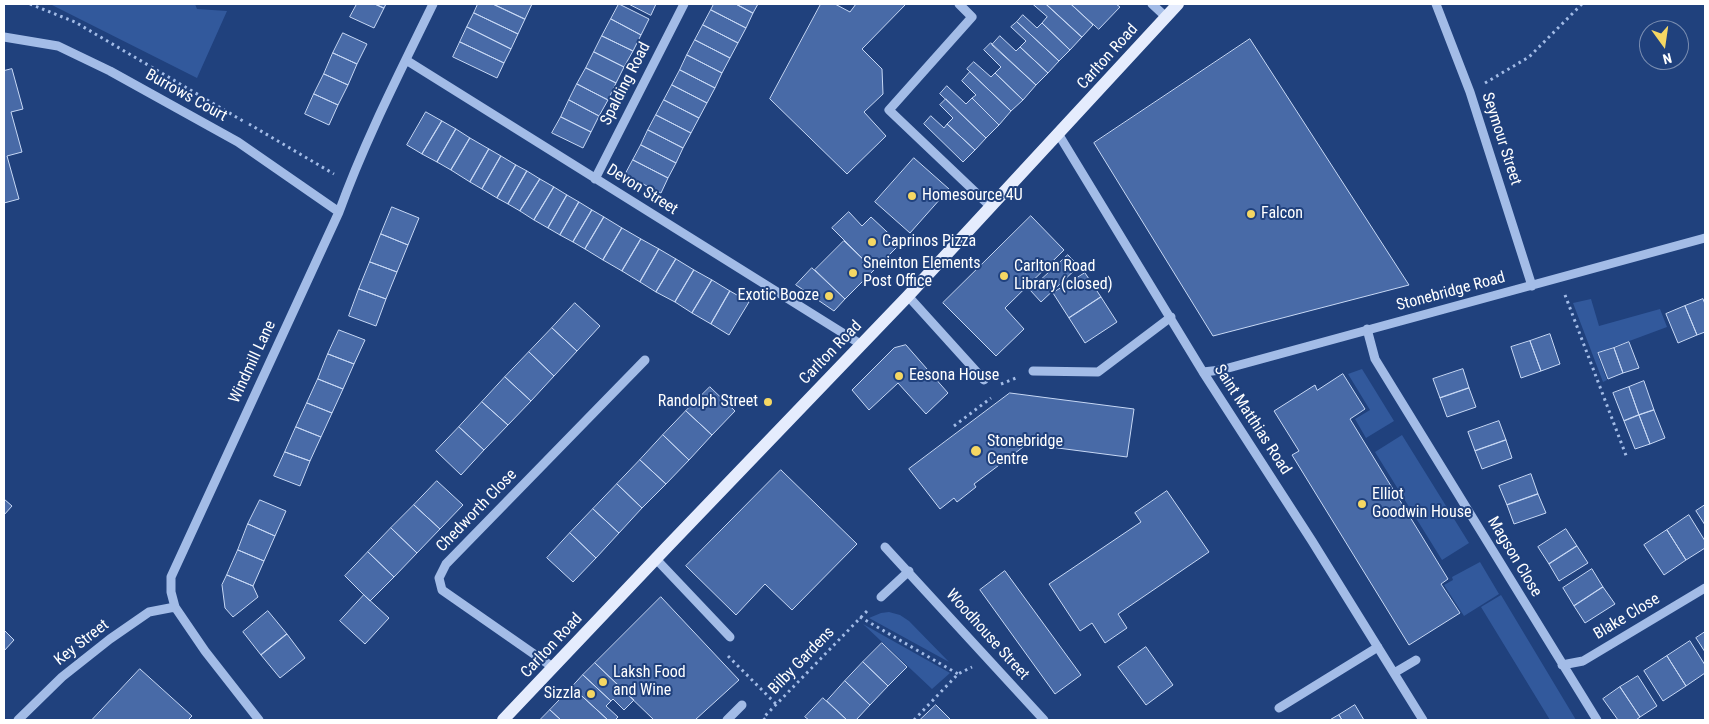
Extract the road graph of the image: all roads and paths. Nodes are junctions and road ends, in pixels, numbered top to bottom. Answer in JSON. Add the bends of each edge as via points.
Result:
{"nodes":[{"id":1,"x":30,"y":4,"type":"edge"},
{"id":2,"x":433,"y":4,"type":"edge"},
{"id":3,"x":684,"y":4,"type":"edge"},
{"id":4,"x":959,"y":4,"type":"edge"},
{"id":5,"x":1152,"y":4,"type":"edge"},
{"id":6,"x":1178,"y":4,"type":"edge"},
{"id":7,"x":1436,"y":4,"type":"edge"},
{"id":8,"x":1582,"y":4,"type":"edge"},
{"id":9,"x":1166,"y":17,"type":"junction"},
{"id":10,"x":4,"y":37,"type":"edge"},
{"id":11,"x":406,"y":60,"type":"junction"},
{"id":12,"x":1470,"y":92,"type":"junction"},
{"id":13,"x":1059,"y":135,"type":"junction"},
{"id":14,"x":595,"y":178,"type":"junction"},
{"id":15,"x":350,"y":183,"type":"junction"},
{"id":16,"x":991,"y":207,"type":"junction"},
{"id":17,"x":340,"y":212,"type":"junction"},
{"id":18,"x":1705,"y":238,"type":"edge"},
{"id":19,"x":1559,"y":278,"type":"junction"},
{"id":20,"x":1532,"y":286,"type":"junction"},
{"id":21,"x":908,"y":296,"type":"junction"},
{"id":22,"x":1171,"y":318,"type":"junction"},
{"id":23,"x":1367,"y":329,"type":"junction"},
{"id":24,"x":862,"y":345,"type":"junction"},
{"id":25,"x":645,"y":360,"type":"dead end"},
{"id":26,"x":1033,"y":371,"type":"joint"},
{"id":27,"x":1203,"y":372,"type":"junction"},
{"id":28,"x":984,"y":380,"type":"joint"},
{"id":29,"x":992,"y":387,"type":"junction"},
{"id":30,"x":954,"y":426,"type":"dead end"},
{"id":31,"x":1627,"y":458,"type":"dead end"},
{"id":32,"x":886,"y":547,"type":"dead end"},
{"id":33,"x":656,"y":559,"type":"junction"},
{"id":34,"x":909,"y":571,"type":"junction"},
{"id":35,"x":1705,"y":588,"type":"edge"},
{"id":36,"x":881,"y":597,"type":"joint"},
{"id":37,"x":175,"y":607,"type":"junction"},
{"id":38,"x":860,"y":617,"type":"junction"},
{"id":39,"x":730,"y":637,"type":"joint"},
{"id":40,"x":1378,"y":647,"type":"junction"},
{"id":41,"x":1416,"y":660,"type":"dead end"},
{"id":42,"x":976,"y":665,"type":"dead end"},
{"id":43,"x":1562,"y":665,"type":"junction"},
{"id":44,"x":554,"y":668,"type":"junction"},
{"id":45,"x":1394,"y":673,"type":"junction"},
{"id":46,"x":958,"y":674,"type":"junction"},
{"id":47,"x":742,"y":705,"type":"dead end"},
{"id":48,"x":777,"y":705,"type":"junction"},
{"id":49,"x":1279,"y":708,"type":"dead end"},
{"id":50,"x":18,"y":720,"type":"edge"},
{"id":51,"x":259,"y":720,"type":"edge"},
{"id":52,"x":503,"y":720,"type":"edge"},
{"id":53,"x":727,"y":720,"type":"edge"},
{"id":54,"x":765,"y":720,"type":"edge"},
{"id":55,"x":914,"y":720,"type":"edge"},
{"id":56,"x":1044,"y":720,"type":"edge"},
{"id":57,"x":1422,"y":720,"type":"edge"},
{"id":58,"x":1597,"y":720,"type":"edge"}],
"edges":[{"from":1,"to":15,"type":"path","via":[[75,22]]},
{"from":2,"to":11,"type":"street","name":"Windmill Lane"},
{"from":3,"to":14,"type":"street","name":"Spalding Road"},
{"from":4,"to":16,"type":"street","via":[[972,17],[889,110]]},
{"from":5,"to":9,"type":"street"},
{"from":6,"to":9,"type":"main road","name":"Carlton Road"},
{"from":7,"to":12,"type":"street","name":"Seymour Street"},
{"from":8,"to":12,"type":"path","via":[[1530,57]]},
{"from":9,"to":13,"type":"main road","name":"Carlton Road"},
{"from":10,"to":17,"type":"street","name":"Burrows Court","via":[[58,46],[110,71],[238,142]]},
{"from":11,"to":14,"type":"street","name":"Devon Street"},
{"from":11,"to":15,"type":"street","name":"Windmill Lane"},
{"from":12,"to":20,"type":"street","name":"Seymour Street"},
{"from":13,"to":16,"type":"main road","name":"Carlton Road"},
{"from":13,"to":22,"type":"street","name":"Saint Matthias Road"},
{"from":14,"to":24,"type":"street","name":"Devon Street"},
{"from":15,"to":17,"type":"street","name":"Windmill Lane"},
{"from":16,"to":21,"type":"main road","name":"Carlton Road"},
{"from":17,"to":37,"type":"street","name":"Windmill Lane","via":[[171,577]]},
{"from":18,"to":19,"type":"street","name":"Stonebridge Road"},
{"from":19,"to":20,"type":"street","name":"Stonebridge Road"},
{"from":19,"to":31,"type":"path"},
{"from":20,"to":23,"type":"street","name":"Stonebridge Road"},
{"from":21,"to":24,"type":"main road","name":"Carlton Road"},
{"from":21,"to":28,"type":"street"},
{"from":22,"to":26,"type":"street","via":[[1098,372]]},
{"from":22,"to":27,"type":"street","name":"Saint Matthias Road"},
{"from":23,"to":27,"type":"street","name":"Stonebridge Road","via":[[1221,370]]},
{"from":23,"to":43,"type":"street","name":"Magson Close","via":[[1375,359]]},
{"from":24,"to":33,"type":"main road","name":"Carlton Road"},
{"from":25,"to":44,"type":"street","name":"Chedworth Close","via":[[446,564],[439,578],[442,590]]},
{"from":26,"to":29,"type":"path"},
{"from":27,"to":40,"type":"street","name":"Saint Matthias Road"},
{"from":28,"to":29,"type":"path"},
{"from":29,"to":30,"type":"path","via":[[993,396]]},
{"from":32,"to":34,"type":"street","name":"Woodhouse Street"},
{"from":33,"to":39,"type":"street"},
{"from":33,"to":44,"type":"main road","name":"Carlton Road"},
{"from":34,"to":36,"type":"street"},
{"from":34,"to":56,"type":"street","name":"Woodhouse Street"},
{"from":35,"to":43,"type":"street","name":"Blake Close","via":[[1583,661]]},
{"from":36,"to":38,"type":"path","name":"Bilby Gardens"},
{"from":37,"to":50,"type":"street","name":"Key Street","via":[[149,612],[110,639],[62,677]]},
{"from":37,"to":51,"type":"street","name":"Windmill Lane"},
{"from":38,"to":46,"type":"path"},
{"from":38,"to":48,"type":"path","name":"Bilby Gardens"},
{"from":39,"to":48,"type":"path","via":[[719,647]]},
{"from":40,"to":45,"type":"street","name":"Saint Matthias Road"},
{"from":40,"to":49,"type":"street"},
{"from":41,"to":45,"type":"street"},
{"from":42,"to":46,"type":"path"},
{"from":43,"to":58,"type":"street","name":"Magson Close"},
{"from":44,"to":52,"type":"main road","name":"Carlton Road"},
{"from":45,"to":57,"type":"street","name":"Saint Matthias Road"},
{"from":46,"to":55,"type":"path"},
{"from":47,"to":53,"type":"street"},
{"from":48,"to":54,"type":"path","name":"Bilby Gardens","via":[[763,718]]}]}
